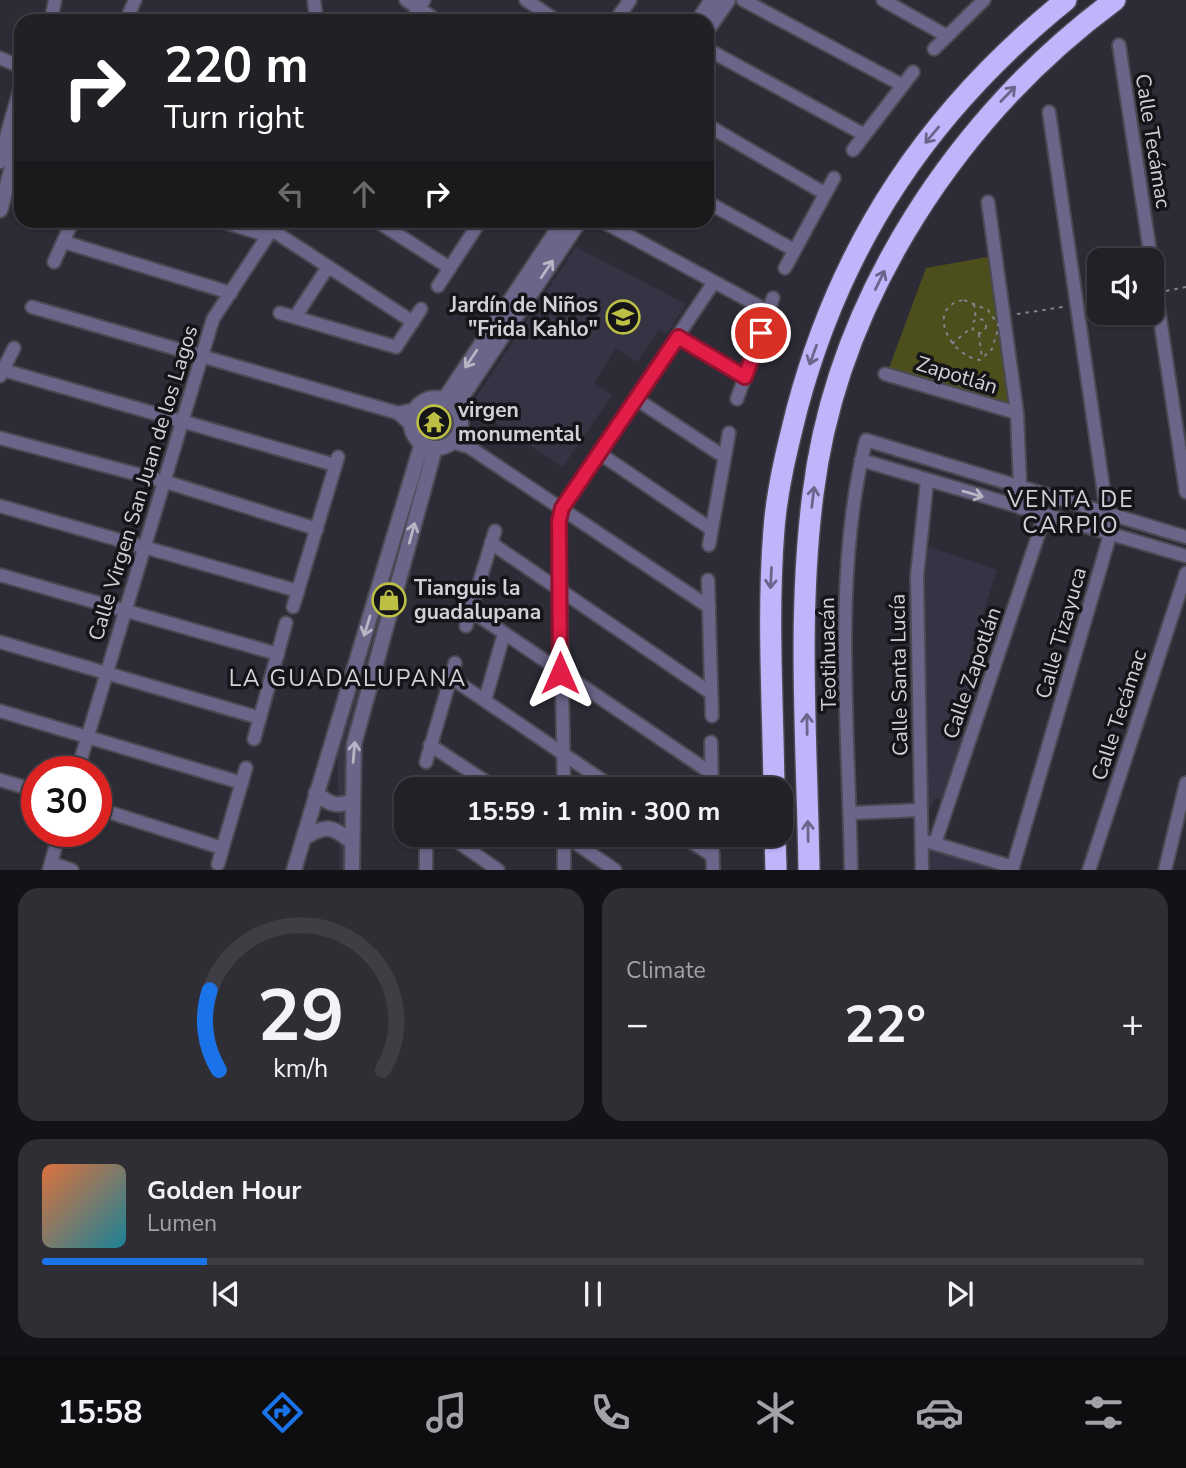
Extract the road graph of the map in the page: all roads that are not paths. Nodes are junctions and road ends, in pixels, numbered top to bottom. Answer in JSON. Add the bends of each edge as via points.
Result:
{"nodes":[{"id":1,"x":406,"y":0,"type":"edge"},
{"id":2,"x":526,"y":0,"type":"edge"},
{"id":3,"x":728,"y":0,"type":"edge"},
{"id":4,"x":743,"y":0,"type":"edge"},
{"id":5,"x":883,"y":0,"type":"edge"},
{"id":6,"x":984,"y":0,"type":"edge"},
{"id":7,"x":1066,"y":0,"type":"edge"},
{"id":8,"x":1115,"y":0,"type":"edge"},
{"id":9,"x":422,"y":4,"type":"edge"},
{"id":10,"x":547,"y":14,"type":"edge"},
{"id":11,"x":714,"y":20,"type":"edge"},
{"id":12,"x":947,"y":36,"type":"junction"},
{"id":13,"x":1119,"y":45,"type":"dead end"},
{"id":14,"x":934,"y":49,"type":"dead end"},
{"id":15,"x":714,"y":53,"type":"edge"},
{"id":16,"x":914,"y":72,"type":"dead end"},
{"id":17,"x":902,"y":85,"type":"junction"},
{"id":18,"x":14,"y":103,"type":"edge"},
{"id":19,"x":1049,"y":113,"type":"dead end"},
{"id":20,"x":6,"y":119,"type":"edge"},
{"id":21,"x":714,"y":129,"type":"edge"},
{"id":22,"x":863,"y":134,"type":"junction"},
{"id":23,"x":853,"y":150,"type":"dead end"},
{"id":24,"x":14,"y":161,"type":"edge"},
{"id":25,"x":0,"y":162,"type":"edge"},
{"id":26,"x":834,"y":178,"type":"dead end"},
{"id":27,"x":824,"y":192,"type":"junction"},
{"id":28,"x":988,"y":202,"type":"dead end"},
{"id":29,"x":714,"y":206,"type":"edge"},
{"id":30,"x":0,"y":210,"type":"edge"},
{"id":31,"x":70,"y":228,"type":"edge"},
{"id":32,"x":388,"y":228,"type":"edge"},
{"id":33,"x":476,"y":228,"type":"edge"},
{"id":34,"x":559,"y":228,"type":"edge"},
{"id":35,"x":574,"y":228,"type":"edge"},
{"id":36,"x":615,"y":228,"type":"edge"},
{"id":37,"x":272,"y":229,"type":"edge"},
{"id":38,"x":64,"y":242,"type":"junction"},
{"id":39,"x":794,"y":250,"type":"junction"},
{"id":40,"x":54,"y":262,"type":"dead end"},
{"id":41,"x":328,"y":267,"type":"junction"},
{"id":42,"x":450,"y":268,"type":"junction"},
{"id":43,"x":785,"y":268,"type":"dead end"},
{"id":44,"x":714,"y":282,"type":"junction"},
{"id":45,"x":438,"y":286,"type":"dead end"},
{"id":46,"x":231,"y":293,"type":"junction"},
{"id":47,"x":32,"y":307,"type":"dead end"},
{"id":48,"x":421,"y":309,"type":"dead end"},
{"id":49,"x":280,"y":313,"type":"dead end"},
{"id":50,"x":295,"y":317,"type":"junction"},
{"id":51,"x":413,"y":321,"type":"junction"},
{"id":52,"x":678,"y":337,"type":"junction"},
{"id":53,"x":13,"y":348,"type":"dead end"},
{"id":54,"x":200,"y":355,"type":"junction"},
{"id":55,"x":2,"y":373,"type":"edge"},
{"id":56,"x":885,"y":374,"type":"dead end"},
{"id":57,"x":745,"y":377,"type":"junction"},
{"id":58,"x":636,"y":399,"type":"junction"},
{"id":59,"x":737,"y":399,"type":"dead end"},
{"id":60,"x":449,"y":404,"type":"junction"},
{"id":61,"x":416,"y":409,"type":"junction"},
{"id":62,"x":398,"y":412,"type":"junction"},
{"id":63,"x":1017,"y":413,"type":"junction"},
{"id":64,"x":181,"y":419,"type":"junction"},
{"id":65,"x":411,"y":425,"type":"junction"},
{"id":66,"x":729,"y":433,"type":"dead end"},
{"id":67,"x":456,"y":436,"type":"junction"},
{"id":68,"x":0,"y":438,"type":"edge"},
{"id":69,"x":428,"y":446,"type":"junction"},
{"id":70,"x":599,"y":453,"type":"junction"},
{"id":71,"x":723,"y":456,"type":"junction"},
{"id":72,"x":861,"y":460,"type":"junction"},
{"id":73,"x":163,"y":481,"type":"junction"},
{"id":74,"x":927,"y":481,"type":"junction"},
{"id":75,"x":1022,"y":487,"type":"junction"},
{"id":76,"x":1186,"y":492,"type":"edge"},
{"id":77,"x":0,"y":506,"type":"edge"},
{"id":78,"x":562,"y":508,"type":"junction"},
{"id":79,"x":1021,"y":508,"type":"junction"},
{"id":80,"x":1108,"y":513,"type":"junction"},
{"id":81,"x":1045,"y":515,"type":"junction"},
{"id":82,"x":317,"y":529,"type":"junction"},
{"id":83,"x":711,"y":529,"type":"junction"},
{"id":84,"x":1110,"y":535,"type":"junction"},
{"id":85,"x":1186,"y":537,"type":"edge"},
{"id":86,"x":709,"y":545,"type":"dead end"},
{"id":87,"x":144,"y":546,"type":"junction"},
{"id":88,"x":1186,"y":556,"type":"edge"},
{"id":89,"x":1186,"y":573,"type":"edge"},
{"id":90,"x":0,"y":575,"type":"edge"},
{"id":91,"x":708,"y":580,"type":"dead end"},
{"id":92,"x":298,"y":591,"type":"junction"},
{"id":93,"x":560,"y":592,"type":"junction"},
{"id":94,"x":293,"y":607,"type":"dead end"},
{"id":95,"x":709,"y":607,"type":"junction"},
{"id":96,"x":470,"y":610,"type":"junction"},
{"id":97,"x":125,"y":611,"type":"junction"},
{"id":98,"x":286,"y":623,"type":"dead end"},
{"id":99,"x":466,"y":626,"type":"dead end"},
{"id":100,"x":504,"y":634,"type":"junction"},
{"id":101,"x":0,"y":642,"type":"edge"},
{"id":102,"x":278,"y":654,"type":"junction"},
{"id":103,"x":455,"y":663,"type":"dead end"},
{"id":104,"x":106,"y":673,"type":"junction"},
{"id":105,"x":560,"y":673,"type":"junction"},
{"id":106,"x":450,"y":677,"type":"junction"},
{"id":107,"x":711,"y":693,"type":"junction"},
{"id":108,"x":485,"y":700,"type":"junction"},
{"id":109,"x":0,"y":711,"type":"edge"},
{"id":110,"x":712,"y":716,"type":"dead end"},
{"id":111,"x":260,"y":718,"type":"junction"},
{"id":112,"x":88,"y":737,"type":"junction"},
{"id":113,"x":254,"y":739,"type":"dead end"},
{"id":114,"x":711,"y":742,"type":"dead end"},
{"id":115,"x":430,"y":745,"type":"junction"},
{"id":116,"x":564,"y":754,"type":"junction"},
{"id":117,"x":82,"y":756,"type":"edge"},
{"id":118,"x":426,"y":762,"type":"dead end"},
{"id":119,"x":246,"y":768,"type":"dead end"},
{"id":120,"x":712,"y":773,"type":"junction"},
{"id":121,"x":478,"y":777,"type":"edge"},
{"id":122,"x":564,"y":777,"type":"edge"},
{"id":123,"x":598,"y":777,"type":"edge"},
{"id":124,"x":712,"y":777,"type":"edge"},
{"id":125,"x":774,"y":777,"type":"edge"},
{"id":126,"x":0,"y":780,"type":"edge"},
{"id":127,"x":242,"y":783,"type":"junction"},
{"id":128,"x":1186,"y":783,"type":"edge"},
{"id":129,"x":21,"y":786,"type":"edge"},
{"id":130,"x":316,"y":793,"type":"junction"},
{"id":131,"x":351,"y":801,"type":"junction"},
{"id":132,"x":921,"y":810,"type":"junction"},
{"id":133,"x":112,"y":813,"type":"edge"},
{"id":134,"x":850,"y":813,"type":"junction"},
{"id":135,"x":304,"y":838,"type":"junction"},
{"id":136,"x":922,"y":840,"type":"junction"},
{"id":137,"x":352,"y":842,"type":"junction"},
{"id":138,"x":935,"y":843,"type":"junction"},
{"id":139,"x":55,"y":847,"type":"edge"},
{"id":140,"x":426,"y":847,"type":"edge"},
{"id":141,"x":465,"y":847,"type":"edge"},
{"id":142,"x":564,"y":847,"type":"edge"},
{"id":143,"x":581,"y":847,"type":"edge"},
{"id":144,"x":695,"y":847,"type":"edge"},
{"id":145,"x":775,"y":847,"type":"edge"},
{"id":146,"x":222,"y":848,"type":"junction"},
{"id":147,"x":713,"y":863,"type":"edge"},
{"id":148,"x":218,"y":864,"type":"dead end"},
{"id":149,"x":50,"y":866,"type":"edge"},
{"id":150,"x":1012,"y":868,"type":"edge"},
{"id":151,"x":72,"y":870,"type":"edge"},
{"id":152,"x":294,"y":870,"type":"edge"},
{"id":153,"x":352,"y":870,"type":"edge"},
{"id":154,"x":426,"y":870,"type":"edge"},
{"id":155,"x":498,"y":870,"type":"edge"},
{"id":156,"x":564,"y":870,"type":"edge"},
{"id":157,"x":615,"y":870,"type":"edge"},
{"id":158,"x":776,"y":870,"type":"edge"},
{"id":159,"x":809,"y":870,"type":"edge"},
{"id":160,"x":852,"y":870,"type":"edge"},
{"id":161,"x":922,"y":870,"type":"edge"},
{"id":162,"x":1089,"y":870,"type":"edge"},
{"id":163,"x":1165,"y":870,"type":"edge"}],
"edges":[{"from":1,"to":9,"type":"street"},
{"from":2,"to":10,"type":"street"},
{"from":3,"to":11,"type":"street"},
{"from":4,"to":17,"type":"street"},
{"from":5,"to":12,"type":"street"},
{"from":6,"to":12,"type":"street"},
{"from":7,"to":125,"type":"highway","one_way":true,"via":[[974,84],[918,152],[863,234],[836,292],[806,375],[785,455],[774,527],[770,603]]},
{"from":159,"to":8,"type":"highway","one_way":true,"via":[[804,600],[808,539],[823,440],[846,365],[891,257],[942,174],[1026,76]]},
{"from":12,"to":14,"type":"street"},
{"from":13,"to":76,"type":"street","name":"Calle Tecámac"},
{"from":15,"to":22,"type":"street"},
{"from":16,"to":17,"type":"street"},
{"from":17,"to":22,"type":"street"},
{"from":18,"to":20,"type":"street"},
{"from":19,"to":80,"type":"street","name":"Calle Tizayuca"},
{"from":20,"to":25,"type":"street"},
{"from":21,"to":27,"type":"street"},
{"from":22,"to":23,"type":"street"},
{"from":24,"to":30,"type":"street"},
{"from":26,"to":27,"type":"street"},
{"from":27,"to":39,"type":"street"},
{"from":28,"to":63,"type":"street"},
{"from":29,"to":39,"type":"street"},
{"from":31,"to":38,"type":"street"},
{"from":32,"to":42,"type":"street"},
{"from":33,"to":42,"type":"street"},
{"from":34,"to":60,"type":"street","one_way":true},
{"from":60,"to":35,"type":"street","one_way":true},
{"from":36,"to":44,"type":"street"},
{"from":37,"to":41,"type":"street"},
{"from":37,"to":46,"type":"street","name":"Calle Virgen San Juan de los Lagos"},
{"from":38,"to":40,"type":"street"},
{"from":38,"to":46,"type":"street"},
{"from":39,"to":43,"type":"street"},
{"from":41,"to":50,"type":"street"},
{"from":41,"to":51,"type":"street"},
{"from":42,"to":45,"type":"street"},
{"from":44,"to":52,"type":"street"},
{"from":44,"to":57,"type":"street","via":[[771,305]]},
{"from":46,"to":54,"type":"street","name":"Calle Virgen San Juan de los Lagos","via":[[213,320]]},
{"from":47,"to":54,"type":"street"},
{"from":48,"to":51,"type":"street"},
{"from":49,"to":50,"type":"street"},
{"from":50,"to":51,"type":"street","via":[[396,347]]},
{"from":52,"to":57,"type":"street"},
{"from":52,"to":58,"type":"street"},
{"from":53,"to":55,"type":"street"},
{"from":54,"to":62,"type":"street"},
{"from":54,"to":64,"type":"street","name":"Calle Virgen San Juan de los Lagos"},
{"from":55,"to":64,"type":"street"},
{"from":56,"to":63,"type":"street","name":"Zapotlán"},
{"from":57,"to":59,"type":"street"},
{"from":58,"to":70,"type":"street"},
{"from":58,"to":71,"type":"street"},
{"from":60,"to":61,"type":"street","via":[[428,400]]},
{"from":60,"to":67,"type":"street","via":[[459,414]]},
{"from":61,"to":62,"type":"street"},
{"from":61,"to":65,"type":"street"},
{"from":62,"to":65,"type":"street"},
{"from":63,"to":75,"type":"street"},
{"from":64,"to":73,"type":"street","name":"Calle Virgen San Juan de los Lagos"},
{"from":64,"to":82,"type":"street","via":[[336,461]]},
{"from":65,"to":69,"type":"street"},
{"from":66,"to":71,"type":"street"},
{"from":67,"to":69,"type":"street"},
{"from":67,"to":78,"type":"street"},
{"from":68,"to":73,"type":"street"},
{"from":69,"to":130,"type":"street","one_way":true},
{"from":131,"to":69,"type":"street","one_way":true,"via":[[354,744]]},
{"from":70,"to":78,"type":"street"},
{"from":70,"to":83,"type":"street"},
{"from":71,"to":83,"type":"street"},
{"from":72,"to":74,"type":"street"},
{"from":72,"to":75,"type":"street","name":"Teotihuacán","via":[[866,440]]},
{"from":72,"to":134,"type":"street","name":"Teotihuacán","via":[[845,570]]},
{"from":73,"to":82,"type":"street"},
{"from":73,"to":87,"type":"street","name":"Calle Virgen San Juan de los Lagos"},
{"from":74,"to":79,"type":"street","one_way":true},
{"from":74,"to":132,"type":"street","name":"Calle Santa Lucía","via":[[917,576]]},
{"from":75,"to":79,"type":"street"},
{"from":75,"to":80,"type":"street"},
{"from":77,"to":87,"type":"street"},
{"from":78,"to":93,"type":"street"},
{"from":78,"to":95,"type":"street"},
{"from":79,"to":81,"type":"street"},
{"from":80,"to":84,"type":"street","name":"Calle Tizayuca"},
{"from":80,"to":85,"type":"street"},
{"from":81,"to":84,"type":"street"},
{"from":81,"to":138,"type":"street","name":"Calle Zapotlán"},
{"from":82,"to":92,"type":"street"},
{"from":83,"to":86,"type":"street"},
{"from":84,"to":88,"type":"street"},
{"from":84,"to":150,"type":"street","name":"Calle Tizayuca"},
{"from":87,"to":92,"type":"street"},
{"from":87,"to":97,"type":"street","name":"Calle Virgen San Juan de los Lagos"},
{"from":89,"to":162,"type":"street","name":"Calle Tecámac"},
{"from":90,"to":97,"type":"street"},
{"from":91,"to":95,"type":"street"},
{"from":92,"to":94,"type":"street"},
{"from":93,"to":96,"type":"street","via":[[493,537]]},
{"from":93,"to":105,"type":"street"},
{"from":93,"to":107,"type":"street"},
{"from":95,"to":107,"type":"street"},
{"from":96,"to":99,"type":"street"},
{"from":96,"to":100,"type":"street"},
{"from":97,"to":102,"type":"street"},
{"from":97,"to":104,"type":"street","name":"Calle Virgen San Juan de los Lagos"},
{"from":98,"to":102,"type":"street"},
{"from":100,"to":105,"type":"street"},
{"from":100,"to":108,"type":"street"},
{"from":101,"to":104,"type":"street"},
{"from":102,"to":111,"type":"street"},
{"from":103,"to":106,"type":"street"},
{"from":104,"to":111,"type":"street"},
{"from":104,"to":112,"type":"street","name":"Calle Virgen San Juan de los Lagos"},
{"from":105,"to":116,"type":"street"},
{"from":105,"to":120,"type":"street"},
{"from":106,"to":108,"type":"street"},
{"from":106,"to":115,"type":"street"},
{"from":107,"to":110,"type":"street"},
{"from":108,"to":116,"type":"street"},
{"from":109,"to":112,"type":"street"},
{"from":111,"to":113,"type":"street"},
{"from":112,"to":117,"type":"street","name":"Calle Virgen San Juan de los Lagos"},
{"from":112,"to":127,"type":"street"},
{"from":114,"to":120,"type":"street"},
{"from":115,"to":118,"type":"street"},
{"from":115,"to":121,"type":"street"},
{"from":116,"to":122,"type":"street"},
{"from":116,"to":123,"type":"street"},
{"from":119,"to":127,"type":"street"},
{"from":120,"to":124,"type":"street"},
{"from":126,"to":129,"type":"street"},
{"from":127,"to":146,"type":"street"},
{"from":128,"to":163,"type":"street"},
{"from":130,"to":131,"type":"street","via":[[329,804],[342,806]]},
{"from":130,"to":135,"type":"street"},
{"from":131,"to":137,"type":"street"},
{"from":132,"to":134,"type":"street"},
{"from":132,"to":136,"type":"street","name":"Calle Santa Lucía"},
{"from":133,"to":146,"type":"street"},
{"from":134,"to":160,"type":"street","name":"Teotihuacán"},
{"from":135,"to":137,"type":"street","via":[[326,827],[335,828]]},
{"from":135,"to":152,"type":"street"},
{"from":136,"to":138,"type":"street"},
{"from":136,"to":161,"type":"street","name":"Calle Santa Lucía"},
{"from":137,"to":153,"type":"street"},
{"from":138,"to":150,"type":"street"},
{"from":139,"to":149,"type":"street"},
{"from":140,"to":154,"type":"street"},
{"from":141,"to":155,"type":"street"},
{"from":142,"to":156,"type":"street"},
{"from":143,"to":157,"type":"street"},
{"from":144,"to":147,"type":"street"},
{"from":145,"to":158,"type":"highway"},
{"from":146,"to":148,"type":"street"},
{"from":149,"to":151,"type":"street"}]}
